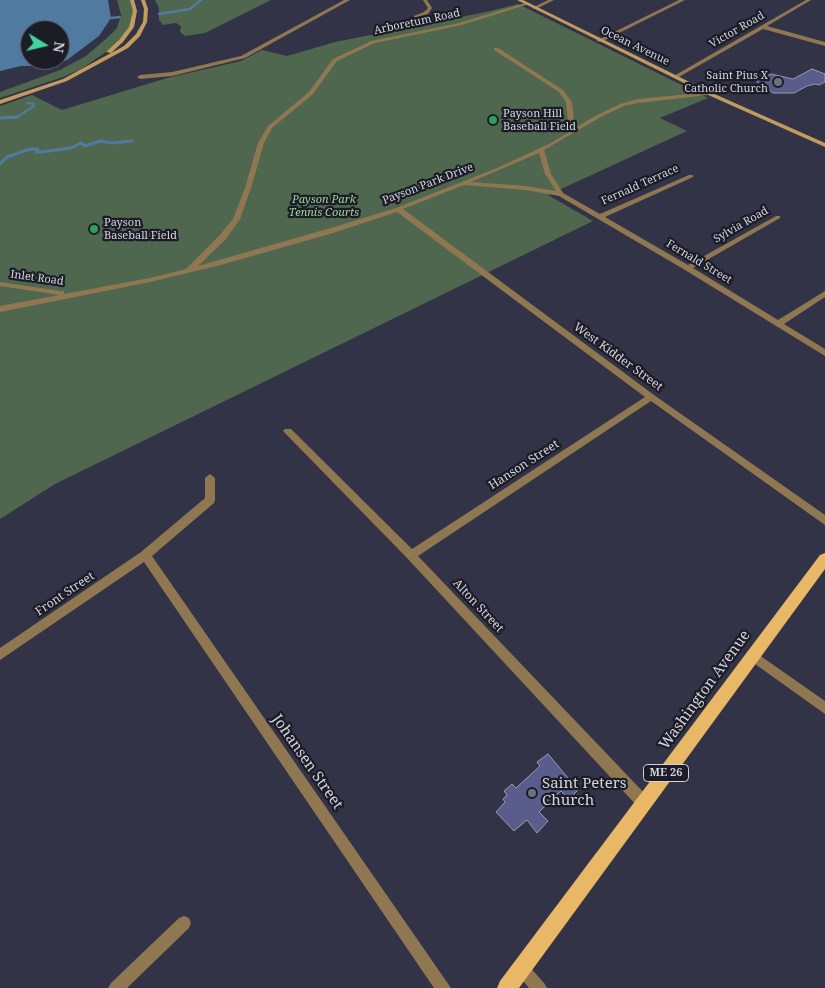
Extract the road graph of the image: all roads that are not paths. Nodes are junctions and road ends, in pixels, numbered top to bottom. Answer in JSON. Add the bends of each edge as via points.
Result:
{"nodes":[{"id":1,"x":132,"y":0,"type":"edge"},
{"id":2,"x":143,"y":0,"type":"edge"},
{"id":3,"x":348,"y":0,"type":"edge"},
{"id":4,"x":425,"y":0,"type":"edge"},
{"id":5,"x":519,"y":0,"type":"edge"},
{"id":6,"x":552,"y":0,"type":"edge"},
{"id":7,"x":683,"y":0,"type":"edge"},
{"id":8,"x":809,"y":0,"type":"edge"},
{"id":9,"x":527,"y":4,"type":"junction"},
{"id":10,"x":534,"y":8,"type":"junction"},
{"id":11,"x":416,"y":17,"type":"dead end"},
{"id":12,"x":763,"y":26,"type":"junction"},
{"id":13,"x":599,"y":41,"type":"junction"},
{"id":14,"x":825,"y":44,"type":"edge"},
{"id":15,"x":496,"y":49,"type":"dead end"},
{"id":16,"x":98,"y":63,"type":"junction"},
{"id":17,"x":140,"y":77,"type":"dead end"},
{"id":18,"x":675,"y":77,"type":"junction"},
{"id":19,"x":708,"y":93,"type":"junction"},
{"id":20,"x":0,"y":102,"type":"edge"},
{"id":21,"x":572,"y":132,"type":"junction"},
{"id":22,"x":825,"y":145,"type":"edge"},
{"id":23,"x":541,"y":150,"type":"junction"},
{"id":24,"x":691,"y":176,"type":"dead end"},
{"id":25,"x":462,"y":184,"type":"junction"},
{"id":26,"x":561,"y":194,"type":"junction"},
{"id":27,"x":398,"y":209,"type":"junction"},
{"id":28,"x":600,"y":216,"type":"junction"},
{"id":29,"x":778,"y":217,"type":"dead end"},
{"id":30,"x":688,"y":268,"type":"junction"},
{"id":31,"x":190,"y":270,"type":"junction"},
{"id":32,"x":0,"y":284,"type":"edge"},
{"id":33,"x":825,"y":293,"type":"edge"},
{"id":34,"x":72,"y":295,"type":"junction"},
{"id":35,"x":0,"y":309,"type":"edge"},
{"id":36,"x":778,"y":324,"type":"junction"},
{"id":37,"x":825,"y":353,"type":"edge"},
{"id":38,"x":651,"y":397,"type":"junction"},
{"id":39,"x":288,"y":431,"type":"dead end"},
{"id":40,"x":210,"y":478,"type":"dead end"},
{"id":41,"x":825,"y":521,"type":"edge"},
{"id":42,"x":145,"y":555,"type":"junction"},
{"id":43,"x":411,"y":555,"type":"junction"},
{"id":44,"x":825,"y":559,"type":"edge"},
{"id":45,"x":0,"y":655,"type":"edge"},
{"id":46,"x":752,"y":655,"type":"junction"},
{"id":47,"x":825,"y":708,"type":"edge"},
{"id":48,"x":644,"y":803,"type":"junction"},
{"id":49,"x":184,"y":923,"type":"dead end"},
{"id":50,"x":522,"y":968,"type":"junction"},
{"id":51,"x":116,"y":988,"type":"edge"},
{"id":52,"x":443,"y":988,"type":"edge"},
{"id":53,"x":508,"y":988,"type":"edge"},
{"id":54,"x":539,"y":988,"type":"edge"}],
"edges":[{"from":1,"to":16,"type":"street","via":[[135,12],[128,32]]},
{"from":2,"to":16,"type":"street","via":[[145,22],[138,35],[126,47]]},
{"from":3,"to":17,"type":"street","via":[[244,57],[172,74]]},
{"from":4,"to":11,"type":"street","via":[[430,8]]},
{"from":5,"to":9,"type":"street","name":"Ocean Avenue"},
{"from":6,"to":10,"type":"street"},
{"from":7,"to":13,"type":"street"},
{"from":8,"to":12,"type":"street","name":"Victor Road"},
{"from":9,"to":10,"type":"street","name":"Ocean Avenue"},
{"from":9,"to":31,"type":"street","name":"Arboretum Road","via":[[460,24],[373,42],[335,60],[310,93],[270,127],[261,143],[236,218],[222,238]]},
{"from":10,"to":13,"type":"street","name":"Ocean Avenue"},
{"from":12,"to":14,"type":"street"},
{"from":12,"to":18,"type":"street","name":"Victor Road"},
{"from":13,"to":18,"type":"street","name":"Ocean Avenue"},
{"from":15,"to":21,"type":"street","via":[[561,91],[569,102]]},
{"from":16,"to":20,"type":"street","via":[[65,80]]},
{"from":18,"to":19,"type":"street","name":"Ocean Avenue"},
{"from":19,"to":21,"type":"street","name":"Payson Park Drive","via":[[630,103],[610,110]]},
{"from":19,"to":22,"type":"street","name":"Ocean Avenue"},
{"from":21,"to":23,"type":"street","name":"Payson Park Drive"},
{"from":23,"to":25,"type":"street","name":"Payson Park Drive"},
{"from":23,"to":26,"type":"street","name":"Fernald Street","via":[[548,174]]},
{"from":24,"to":28,"type":"street","name":"Fernald Terrace"},
{"from":25,"to":26,"type":"street","name":"Fernald Street"},
{"from":25,"to":27,"type":"street","name":"Payson Park Drive"},
{"from":26,"to":28,"type":"street","name":"Fernald Street"},
{"from":27,"to":31,"type":"street","name":"Payson Park Drive","via":[[286,245]]},
{"from":27,"to":38,"type":"street","name":"West Kidder Street"},
{"from":28,"to":30,"type":"street","name":"Fernald Street"},
{"from":29,"to":30,"type":"street","name":"Sylvia Road"},
{"from":30,"to":36,"type":"street","name":"Fernald Street"},
{"from":31,"to":34,"type":"street","name":"Payson Park Drive"},
{"from":32,"to":34,"type":"street","name":"Inlet Road"},
{"from":33,"to":36,"type":"street"},
{"from":34,"to":35,"type":"street","name":"Payson Park Drive"},
{"from":36,"to":37,"type":"street","name":"Fernald Street"},
{"from":38,"to":41,"type":"street","name":"West Kidder Street"},
{"from":38,"to":43,"type":"street","name":"Hanson Street"},
{"from":39,"to":43,"type":"street","name":"Alton Street"},
{"from":40,"to":42,"type":"street","via":[[210,500]]},
{"from":42,"to":45,"type":"street","name":"Front Street"},
{"from":42,"to":52,"type":"street","name":"Johansen Street"},
{"from":43,"to":48,"type":"street","name":"Alton Street"},
{"from":44,"to":46,"type":"main road","name":"Washington Avenue","number":"ME 26"},
{"from":46,"to":47,"type":"street"},
{"from":46,"to":48,"type":"main road","name":"Washington Avenue","number":"ME 26"},
{"from":48,"to":50,"type":"main road","name":"Washington Avenue","number":"ME 26"},
{"from":49,"to":51,"type":"street"},
{"from":50,"to":53,"type":"main road","name":"Washington Avenue","number":"ME 26"},
{"from":50,"to":54,"type":"street"}]}
